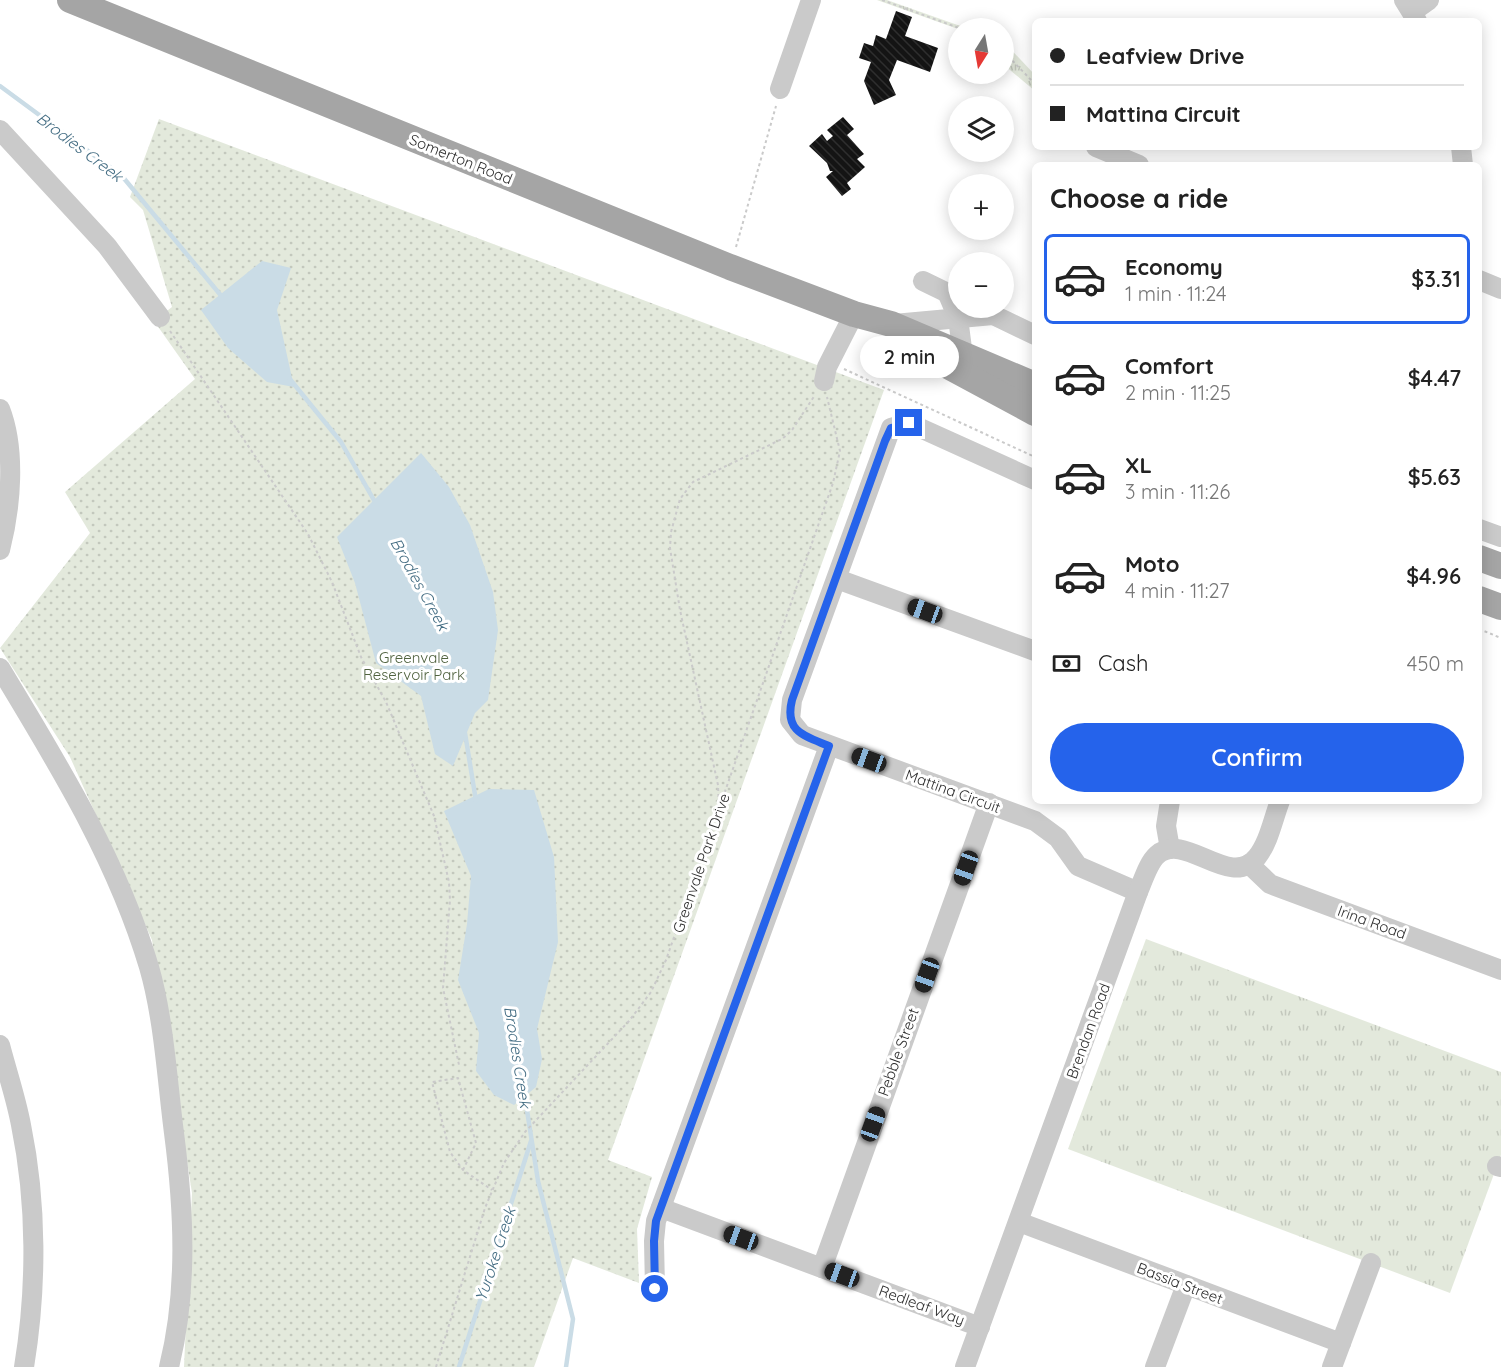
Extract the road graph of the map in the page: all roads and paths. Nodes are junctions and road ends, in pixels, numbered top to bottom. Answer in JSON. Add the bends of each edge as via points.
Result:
{"nodes":[{"id":1,"x":70,"y":0,"type":"edge"},
{"id":2,"x":811,"y":0,"type":"edge"},
{"id":3,"x":882,"y":0,"type":"edge"},
{"id":4,"x":1429,"y":0,"type":"edge"},
{"id":5,"x":1411,"y":11,"type":"edge"},
{"id":6,"x":948,"y":24,"type":"edge"},
{"id":7,"x":1014,"y":62,"type":"edge"},
{"id":8,"x":1032,"y":81,"type":"edge"},
{"id":9,"x":780,"y":89,"type":"joint"},
{"id":10,"x":0,"y":130,"type":"edge"},
{"id":11,"x":1103,"y":150,"type":"edge"},
{"id":12,"x":1132,"y":162,"type":"edge"},
{"id":13,"x":730,"y":267,"type":"junction"},
{"id":14,"x":923,"y":281,"type":"dead end"},
{"id":15,"x":1482,"y":281,"type":"edge"},
{"id":16,"x":1501,"y":289,"type":"edge"},
{"id":17,"x":948,"y":293,"type":"edge"},
{"id":18,"x":854,"y":314,"type":"junction"},
{"id":19,"x":160,"y":317,"type":"joint"},
{"id":20,"x":958,"y":318,"type":"joint"},
{"id":21,"x":1000,"y":318,"type":"edge"},
{"id":22,"x":891,"y":324,"type":"junction"},
{"id":23,"x":1032,"y":334,"type":"edge"},
{"id":24,"x":963,"y":356,"type":"junction"},
{"id":25,"x":826,"y":372,"type":"junction"},
{"id":26,"x":1032,"y":384,"type":"edge"},
{"id":27,"x":991,"y":387,"type":"junction"},
{"id":28,"x":0,"y":409,"type":"edge"},
{"id":29,"x":1032,"y":411,"type":"edge"},
{"id":30,"x":1032,"y":456,"type":"edge"},
{"id":31,"x":1032,"y":479,"type":"edge"},
{"id":32,"x":1482,"y":530,"type":"edge"},
{"id":33,"x":1501,"y":537,"type":"edge"},
{"id":34,"x":0,"y":550,"type":"edge"},
{"id":35,"x":1482,"y":559,"type":"edge"},
{"id":36,"x":1501,"y":566,"type":"edge"},
{"id":37,"x":837,"y":579,"type":"junction"},
{"id":38,"x":1482,"y":600,"type":"edge"},
{"id":39,"x":1501,"y":608,"type":"edge"},
{"id":40,"x":1482,"y":630,"type":"edge"},
{"id":41,"x":1501,"y":638,"type":"edge"},
{"id":42,"x":1032,"y":650,"type":"edge"},
{"id":43,"x":0,"y":668,"type":"edge"},
{"id":44,"x":829,"y":746,"type":"junction"},
{"id":45,"x":989,"y":803,"type":"junction"},
{"id":46,"x":1170,"y":804,"type":"edge"},
{"id":47,"x":1279,"y":804,"type":"edge"},
{"id":48,"x":719,"y":812,"type":"junction"},
{"id":49,"x":1170,"y":849,"type":"junction"},
{"id":50,"x":1249,"y":864,"type":"junction"},
{"id":51,"x":1138,"y":892,"type":"junction"},
{"id":52,"x":1501,"y":970,"type":"edge"},
{"id":53,"x":0,"y":1045,"type":"edge"},
{"id":54,"x":459,"y":1065,"type":"dead end"},
{"id":55,"x":463,"y":1170,"type":"junction"},
{"id":56,"x":492,"y":1190,"type":"junction"},
{"id":57,"x":661,"y":1208,"type":"junction"},
{"id":58,"x":1019,"y":1222,"type":"junction"},
{"id":59,"x":1371,"y":1263,"type":"dead end"},
{"id":60,"x":822,"y":1268,"type":"junction"},
{"id":61,"x":1186,"y":1285,"type":"junction"},
{"id":62,"x":655,"y":1289,"type":"dead end"},
{"id":63,"x":980,"y":1327,"type":"junction"},
{"id":64,"x":1341,"y":1343,"type":"junction"},
{"id":65,"x":24,"y":1367,"type":"edge"},
{"id":66,"x":169,"y":1367,"type":"edge"},
{"id":67,"x":436,"y":1367,"type":"edge"},
{"id":68,"x":965,"y":1367,"type":"edge"},
{"id":69,"x":1155,"y":1367,"type":"edge"},
{"id":70,"x":1332,"y":1367,"type":"edge"}],
"edges":[{"from":1,"to":13,"type":"main road","name":"Somerton Road"},
{"from":2,"to":9,"type":"street"},
{"from":3,"to":6,"type":"path"},
{"from":4,"to":5,"type":"street"},
{"from":7,"to":8,"type":"path"},
{"from":9,"to":13,"type":"path"},
{"from":10,"to":19,"type":"street","via":[[107,246]]},
{"from":11,"to":12,"type":"street"},
{"from":13,"to":18,"type":"main road","name":"Somerton Road"},
{"from":14,"to":17,"type":"street"},
{"from":15,"to":16,"type":"street"},
{"from":18,"to":22,"type":"main road","name":"Somerton Road"},
{"from":18,"to":25,"type":"street"},
{"from":18,"to":27,"type":"main road","name":"Somerton Road","via":[[886,336]]},
{"from":19,"to":54,"type":"path","via":[[308,534],[434,816],[450,900],[443,988]]},
{"from":20,"to":22,"type":"street","name":"Somerton Road"},
{"from":20,"to":24,"type":"street"},
{"from":21,"to":23,"type":"street","name":"Somerton Road"},
{"from":22,"to":24,"type":"main road","name":"Somerton Road"},
{"from":24,"to":26,"type":"main road","name":"Somerton Road"},
{"from":24,"to":27,"type":"street","name":"Somerton Road"},
{"from":25,"to":30,"type":"path"},
{"from":25,"to":48,"type":"path","name":"Greenvale Park Drive","via":[[839,438],[838,468]]},
{"from":25,"to":48,"type":"path","via":[[799,421],[782,439],[693,482],[675,509],[670,540],[673,573],[718,785]]},
{"from":27,"to":29,"type":"main road","name":"Somerton Road"},
{"from":28,"to":34,"type":"street","via":[[8,437],[9,463]]},
{"from":31,"to":37,"type":"street","name":"Mattina Circuit","via":[[909,423],[891,428]]},
{"from":32,"to":33,"type":"street"},
{"from":35,"to":36,"type":"main road"},
{"from":37,"to":42,"type":"street"},
{"from":37,"to":44,"type":"street","name":"Mattina Circuit","via":[[789,713],[793,727],[802,735]]},
{"from":38,"to":39,"type":"main road"},
{"from":40,"to":41,"type":"path"},
{"from":43,"to":66,"type":"street","via":[[81,803],[126,901],[149,970],[165,1056],[183,1218],[180,1305]]},
{"from":44,"to":45,"type":"street","name":"Mattina Circuit"},
{"from":44,"to":57,"type":"street"},
{"from":45,"to":51,"type":"street","name":"Mattina Circuit","via":[[1048,828],[1078,866]]},
{"from":45,"to":60,"type":"street","name":"Pebble Street"},
{"from":46,"to":49,"type":"street","via":[[1166,826]]},
{"from":47,"to":50,"type":"street","via":[[1263,846]]},
{"from":48,"to":56,"type":"path","name":"Greenvale Park Drive","via":[[651,992],[629,1021],[521,1136]]},
{"from":49,"to":50,"type":"street","via":[[1184,850],[1227,867]]},
{"from":49,"to":51,"type":"street","name":"Brendan Road","via":[[1156,856]]},
{"from":50,"to":52,"type":"street","name":"Irina Road","via":[[1270,884]]},
{"from":51,"to":58,"type":"street","name":"Brendan Road"},
{"from":53,"to":65,"type":"street","via":[[21,1124],[31,1186],[31,1303]]},
{"from":55,"to":55,"type":"path","via":[[450,1152],[432,1083],[458,1078],[476,1143]]},
{"from":55,"to":56,"type":"path"},
{"from":56,"to":67,"type":"path","name":"Greenvale Park Drive"},
{"from":57,"to":60,"type":"street","name":"Redleaf Way"},
{"from":57,"to":62,"type":"street","via":[[654,1241]]},
{"from":58,"to":61,"type":"street","name":"Bassia Street"},
{"from":58,"to":63,"type":"street","name":"Brendan Road"},
{"from":59,"to":64,"type":"street"},
{"from":60,"to":63,"type":"street","name":"Redleaf Way"},
{"from":61,"to":64,"type":"street","name":"Bassia Street"},
{"from":61,"to":69,"type":"street"},
{"from":63,"to":68,"type":"street","name":"Brendan Road"},
{"from":64,"to":70,"type":"street"}]}
